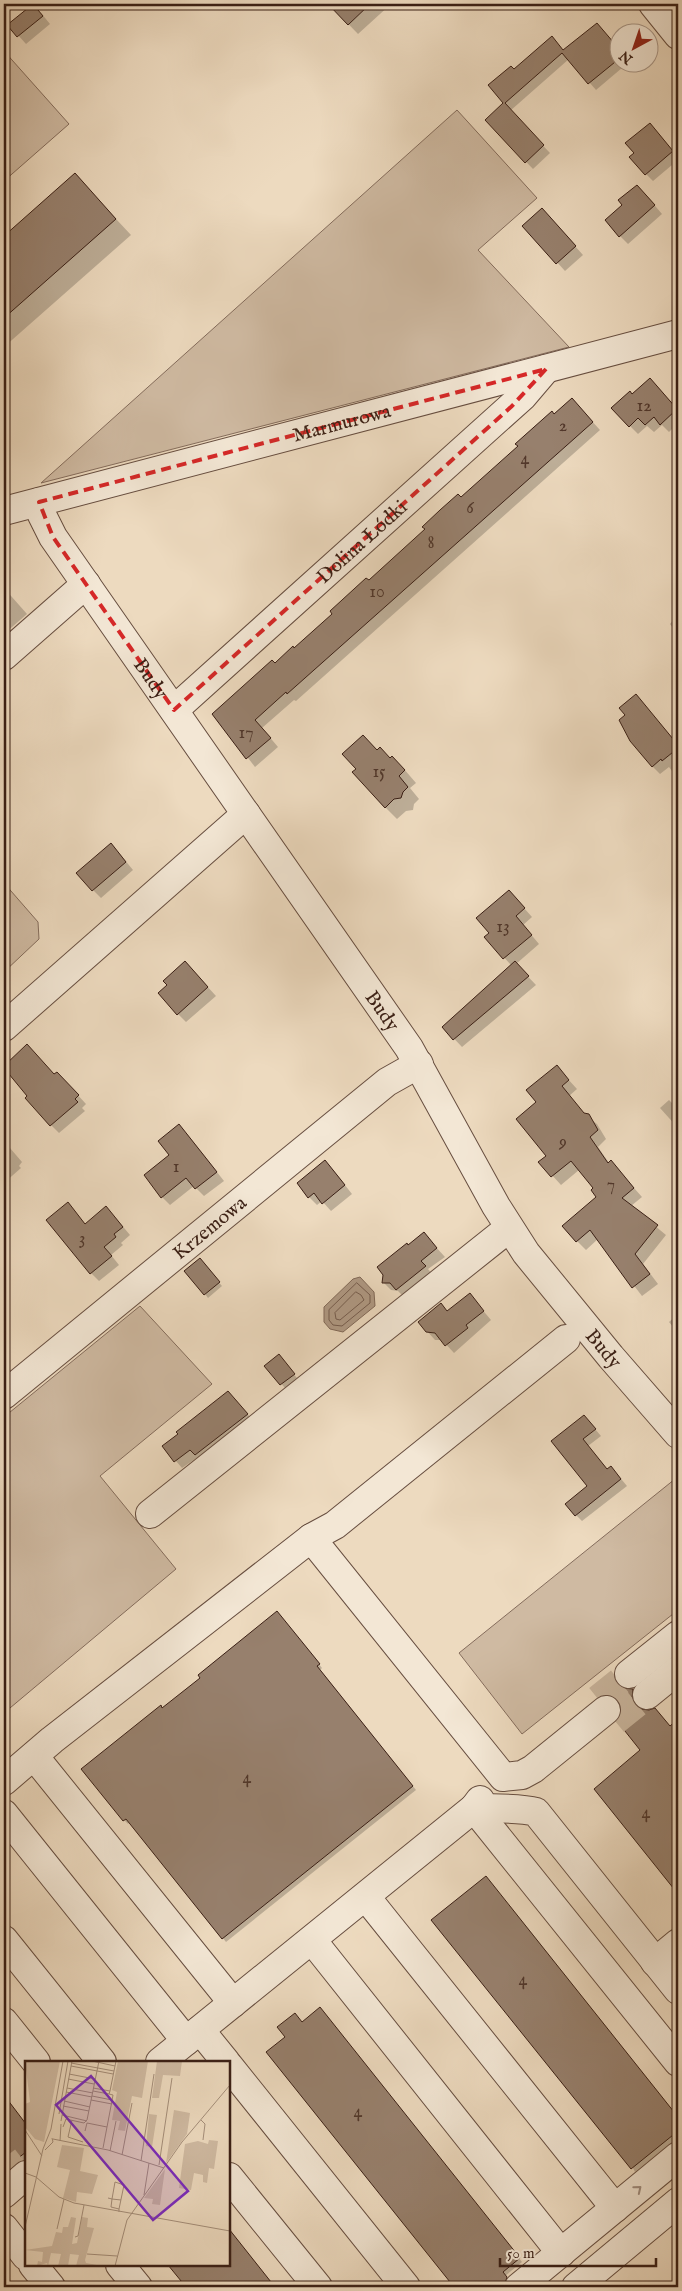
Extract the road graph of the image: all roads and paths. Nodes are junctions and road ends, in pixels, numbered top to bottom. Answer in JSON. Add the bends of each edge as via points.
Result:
{"nodes":[{"id":1,"x":653,"y":4,"type":"edge"},
{"id":2,"x":678,"y":35,"type":"edge"},
{"id":3,"x":678,"y":334,"type":"edge"},
{"id":4,"x":546,"y":368,"type":"junction"},
{"id":5,"x":39,"y":502,"type":"junction"},
{"id":6,"x":4,"y":511,"type":"edge"},
{"id":7,"x":86,"y":584,"type":"junction"},
{"id":8,"x":4,"y":656,"type":"edge"},
{"id":9,"x":174,"y":710,"type":"junction"},
{"id":10,"x":246,"y":814,"type":"junction"},
{"id":11,"x":4,"y":1027,"type":"edge"},
{"id":12,"x":418,"y":1064,"type":"junction"},
{"id":13,"x":509,"y":1228,"type":"junction"},
{"id":14,"x":566,"y":1339,"type":"dead end"},
{"id":15,"x":4,"y":1395,"type":"edge"},
{"id":16,"x":678,"y":1434,"type":"edge"},
{"id":17,"x":150,"y":1514,"type":"dead end"},
{"id":18,"x":311,"y":1538,"type":"junction"},
{"id":19,"x":678,"y":1635,"type":"edge"},
{"id":20,"x":678,"y":1652,"type":"edge"},
{"id":21,"x":678,"y":1670,"type":"edge"},
{"id":22,"x":638,"y":1685,"type":"junction"},
{"id":23,"x":34,"y":1756,"type":"junction"},
{"id":24,"x":4,"y":1781,"type":"edge"},
{"id":25,"x":488,"y":1792,"type":"junction"},
{"id":26,"x":4,"y":1814,"type":"edge"},
{"id":27,"x":366,"y":1896,"type":"junction"},
{"id":28,"x":4,"y":1940,"type":"edge"},
{"id":29,"x":312,"y":1940,"type":"junction"},
{"id":30,"x":678,"y":1944,"type":"edge"},
{"id":31,"x":656,"y":1962,"type":"junction"},
{"id":32,"x":678,"y":1990,"type":"edge"},
{"id":33,"x":233,"y":2004,"type":"junction"},
{"id":34,"x":4,"y":2022,"type":"edge"},
{"id":35,"x":193,"y":2036,"type":"junction"},
{"id":36,"x":35,"y":2061,"type":"edge"},
{"id":37,"x":101,"y":2061,"type":"edge"},
{"id":38,"x":161,"y":2061,"type":"edge"},
{"id":39,"x":225,"y":2061,"type":"edge"},
{"id":40,"x":678,"y":2062,"type":"edge"},
{"id":41,"x":230,"y":2067,"type":"edge"},
{"id":42,"x":678,"y":2156,"type":"edge"},
{"id":43,"x":25,"y":2176,"type":"edge"},
{"id":44,"x":230,"y":2178,"type":"edge"},
{"id":45,"x":4,"y":2194,"type":"edge"},
{"id":46,"x":678,"y":2202,"type":"edge"},
{"id":47,"x":615,"y":2208,"type":"junction"},
{"id":48,"x":4,"y":2228,"type":"edge"},
{"id":49,"x":561,"y":2253,"type":"junction"},
{"id":50,"x":25,"y":2255,"type":"edge"},
{"id":51,"x":34,"y":2266,"type":"edge"},
{"id":52,"x":121,"y":2266,"type":"edge"},
{"id":53,"x":51,"y":2287,"type":"edge"},
{"id":54,"x":138,"y":2287,"type":"edge"},
{"id":55,"x":318,"y":2287,"type":"edge"},
{"id":56,"x":406,"y":2287,"type":"edge"},
{"id":57,"x":519,"y":2287,"type":"edge"},
{"id":58,"x":576,"y":2287,"type":"edge"}],
"edges":[{"from":1,"to":2,"type":"street"},
{"from":3,"to":4,"type":"street","name":"Marmurowa"},
{"from":4,"to":5,"type":"street","name":"Marmurowa"},
{"from":4,"to":9,"type":"street","name":"Dolina Łódki","via":[[523,396]]},
{"from":5,"to":6,"type":"street","name":"Marmurowa"},
{"from":5,"to":7,"type":"street","name":"Budy","via":[[53,537]]},
{"from":7,"to":8,"type":"street"},
{"from":7,"to":9,"type":"street","name":"Budy"},
{"from":9,"to":10,"type":"street","name":"Budy"},
{"from":10,"to":11,"type":"street"},
{"from":10,"to":12,"type":"street","name":"Budy"},
{"from":12,"to":13,"type":"street","name":"Budy"},
{"from":12,"to":15,"type":"street","name":"Krzemowa","via":[[387,1082]]},
{"from":13,"to":16,"type":"street","name":"Budy","via":[[584,1324]]},
{"from":13,"to":17,"type":"street"},
{"from":14,"to":18,"type":"street","via":[[334,1525]]},
{"from":18,"to":23,"type":"street"},
{"from":18,"to":25,"type":"street"},
{"from":19,"to":22,"type":"street"},
{"from":20,"to":22,"type":"street"},
{"from":21,"to":22,"type":"street"},
{"from":23,"to":24,"type":"street"},
{"from":23,"to":33,"type":"street"},
{"from":25,"to":25,"type":"street","via":[[606,1710],[576,1752]]},
{"from":25,"to":27,"type":"street"},
{"from":25,"to":31,"type":"street","via":[[504,1810],[536,1812]]},
{"from":25,"to":40,"type":"street"},
{"from":26,"to":35,"type":"street"},
{"from":27,"to":29,"type":"street"},
{"from":27,"to":47,"type":"street"},
{"from":28,"to":37,"type":"street"},
{"from":29,"to":33,"type":"street"},
{"from":29,"to":49,"type":"street"},
{"from":30,"to":31,"type":"street"},
{"from":31,"to":32,"type":"street"},
{"from":33,"to":35,"type":"street"},
{"from":34,"to":36,"type":"street"},
{"from":35,"to":38,"type":"street"},
{"from":35,"to":39,"type":"street"},
{"from":41,"to":56,"type":"street"},
{"from":47,"to":42,"type":"street","one_way":true},
{"from":43,"to":45,"type":"street"},
{"from":44,"to":55,"type":"street"},
{"from":46,"to":58,"type":"street"},
{"from":47,"to":49,"type":"street"},
{"from":48,"to":50,"type":"street"},
{"from":49,"to":57,"type":"street"},
{"from":51,"to":53,"type":"street"},
{"from":52,"to":54,"type":"street"}]}
